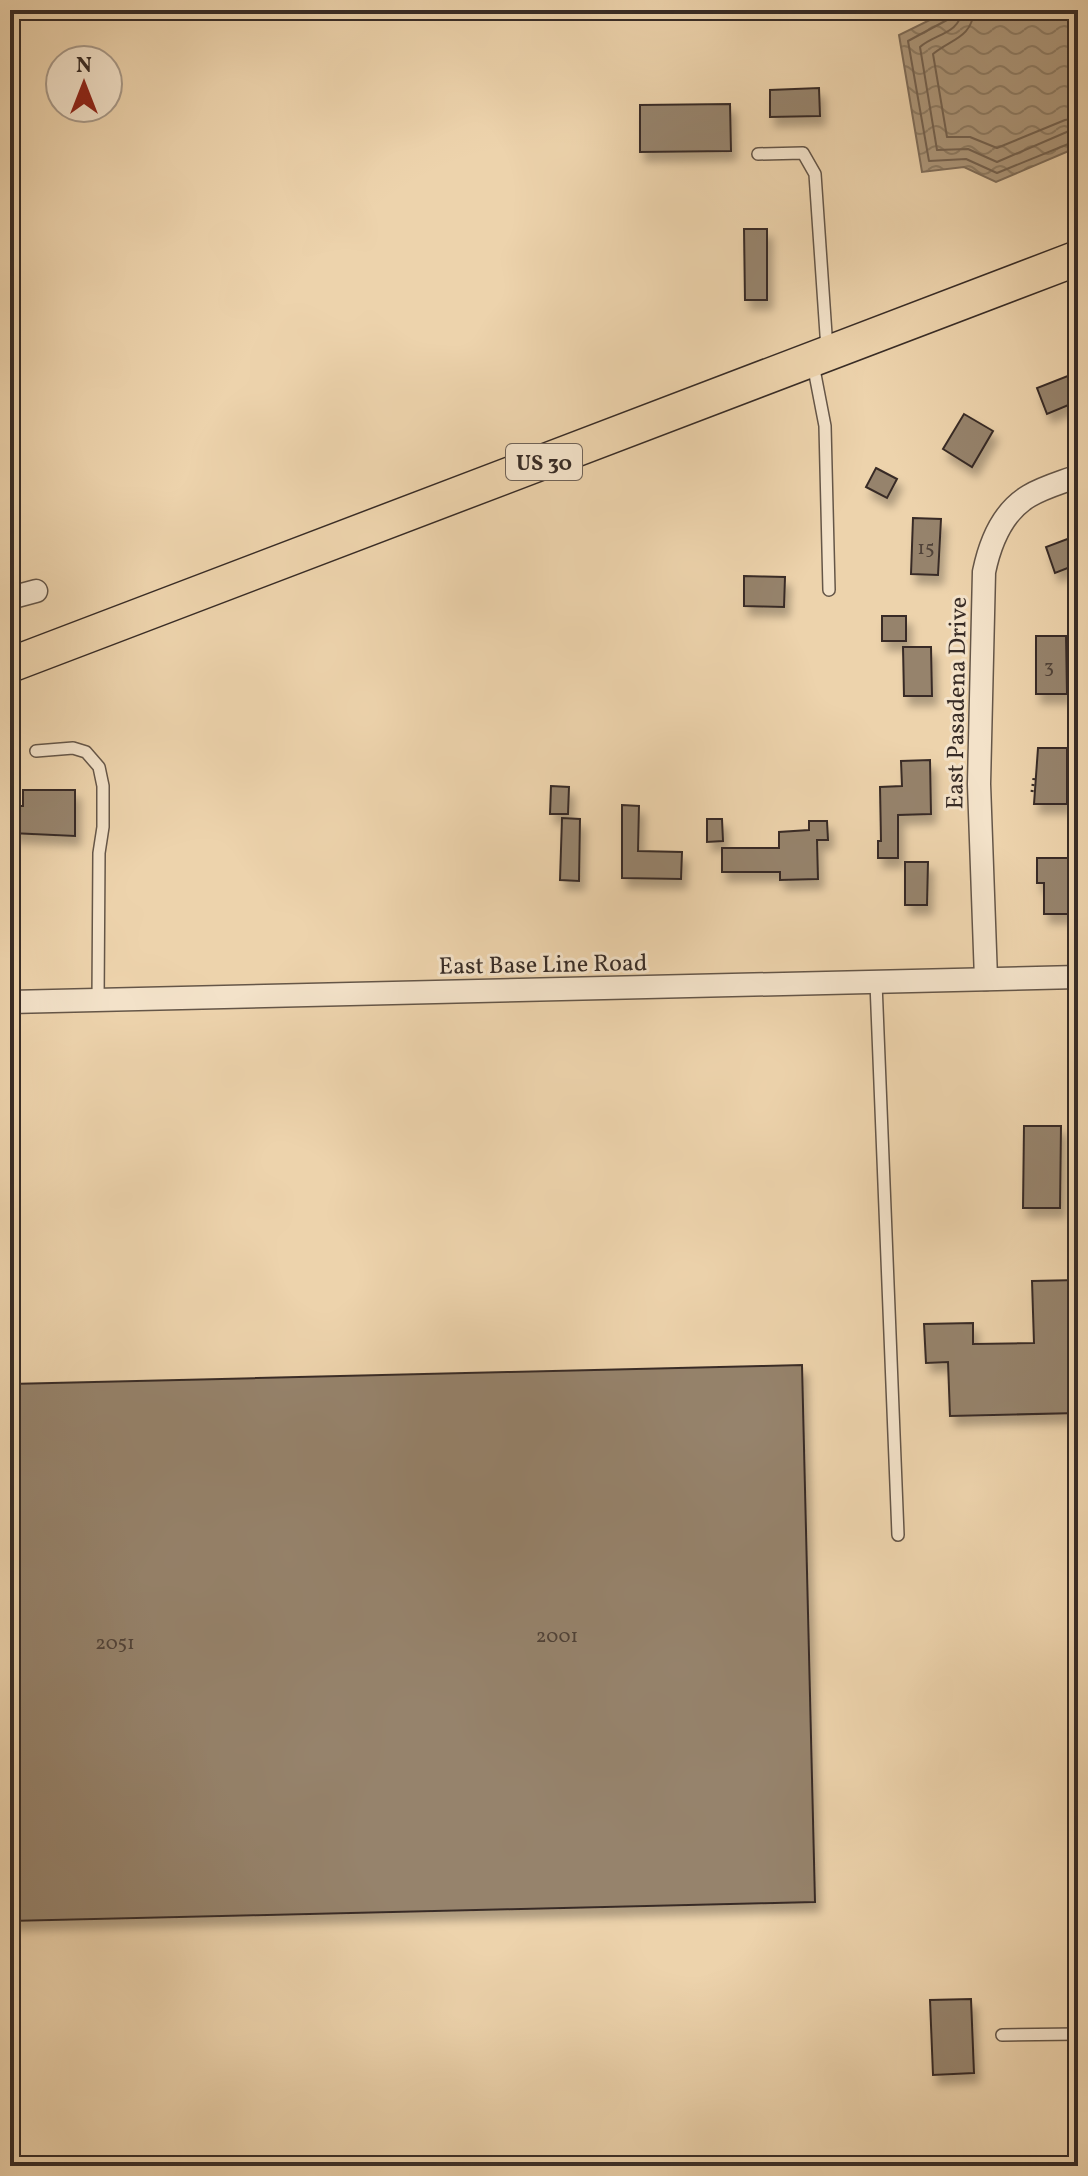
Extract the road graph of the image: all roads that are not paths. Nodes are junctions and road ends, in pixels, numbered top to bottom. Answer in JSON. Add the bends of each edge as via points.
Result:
{"nodes":[{"id":1,"x":758,"y":154,"type":"dead end"},
{"id":2,"x":1078,"y":258,"type":"edge"},
{"id":3,"x":819,"y":357,"type":"junction"},
{"id":4,"x":1078,"y":476,"type":"edge"},
{"id":5,"x":11,"y":589,"type":"edge"},
{"id":6,"x":829,"y":590,"type":"dead end"},
{"id":7,"x":36,"y":591,"type":"dead end"},
{"id":8,"x":10,"y":598,"type":"edge"},
{"id":9,"x":10,"y":665,"type":"edge"},
{"id":10,"x":36,"y":751,"type":"dead end"},
{"id":11,"x":1078,"y":977,"type":"edge"},
{"id":12,"x":986,"y":979,"type":"junction"},
{"id":13,"x":876,"y":983,"type":"junction"},
{"id":14,"x":98,"y":1000,"type":"junction"},
{"id":15,"x":10,"y":1002,"type":"edge"},
{"id":16,"x":898,"y":1535,"type":"dead end"},
{"id":17,"x":1078,"y":2034,"type":"edge"},
{"id":18,"x":1002,"y":2035,"type":"dead end"}],
"edges":[{"from":1,"to":3,"type":"lane","via":[[803,153],[815,174]]},
{"from":2,"to":3,"type":"main road","number":"US 30"},
{"from":3,"to":6,"type":"lane"},
{"from":3,"to":9,"type":"main road","number":"US 30"},
{"from":4,"to":12,"type":"street","name":"East Pasadena Drive","via":[[1029,496],[1003,521],[984,572],[979,784]]},
{"from":5,"to":8,"type":"lane"},
{"from":7,"to":8,"type":"street"},
{"from":10,"to":14,"type":"lane","via":[[73,748],[86,752],[99,767],[103,827]]},
{"from":11,"to":12,"type":"street","name":"East Base Line Road"},
{"from":12,"to":13,"type":"street","name":"East Base Line Road"},
{"from":13,"to":14,"type":"street","name":"East Base Line Road"},
{"from":13,"to":16,"type":"lane"},
{"from":14,"to":15,"type":"street","name":"East Base Line Road"},
{"from":17,"to":18,"type":"lane"}]}
